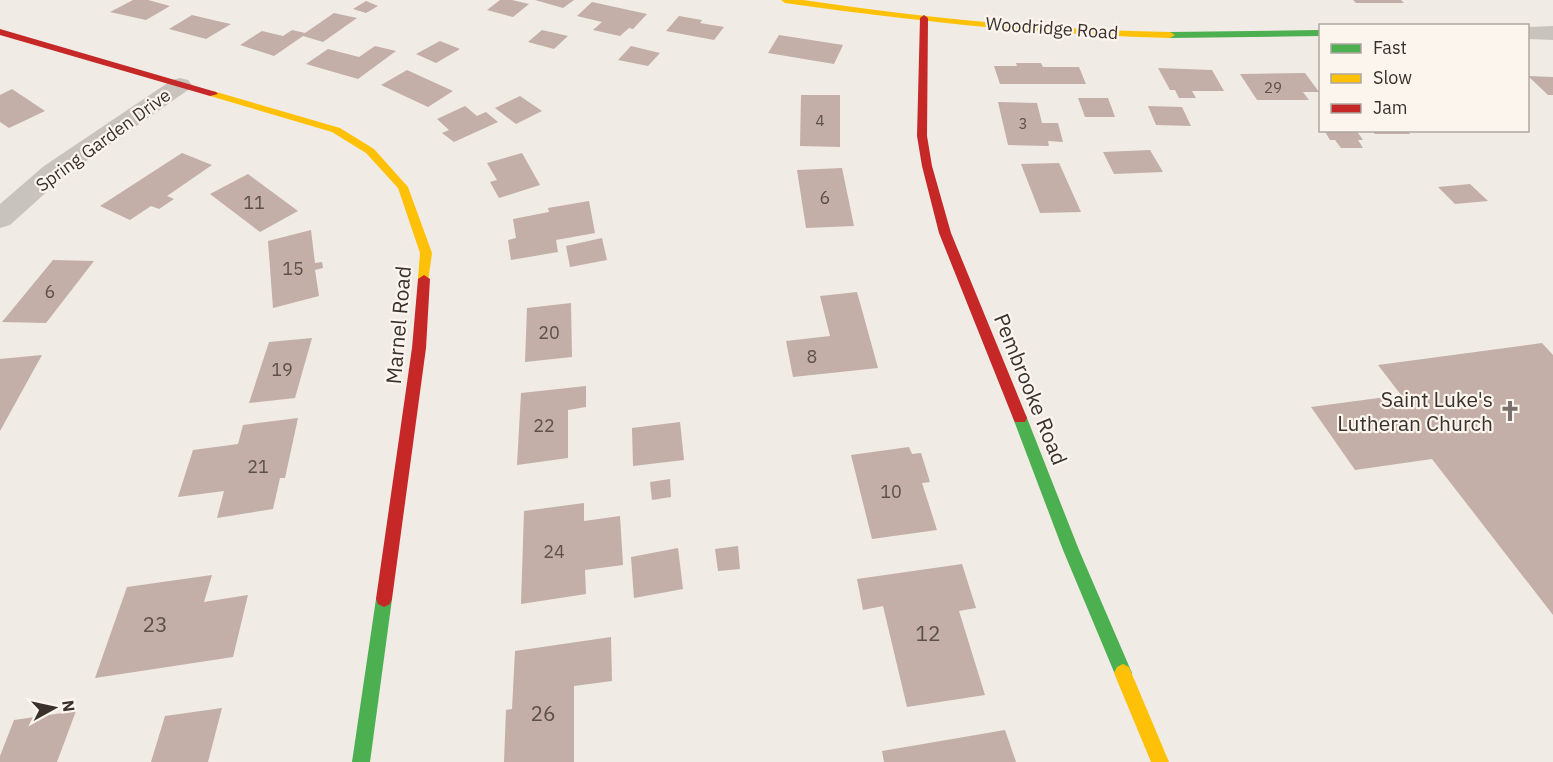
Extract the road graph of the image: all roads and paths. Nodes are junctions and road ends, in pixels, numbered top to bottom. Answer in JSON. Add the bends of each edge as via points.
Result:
{"nodes":[{"id":1,"x":785,"y":0,"type":"edge"},
{"id":2,"x":924,"y":18,"type":"junction"},
{"id":3,"x":0,"y":32,"type":"edge"},
{"id":4,"x":1319,"y":33,"type":"edge"},
{"id":5,"x":1529,"y":33,"type":"edge"},
{"id":6,"x":1553,"y":33,"type":"edge"},
{"id":7,"x":180,"y":85,"type":"junction"},
{"id":8,"x":0,"y":219,"type":"edge"},
{"id":9,"x":361,"y":762,"type":"edge"},
{"id":10,"x":1160,"y":762,"type":"edge"}],
"edges":[{"from":1,"to":2,"type":"street","name":"Woodridge Road"},
{"from":2,"to":4,"type":"street","name":"Woodridge Road","via":[[1141,34]]},
{"from":2,"to":10,"type":"street","name":"Pembrooke Road","via":[[922,136],[945,233]]},
{"from":3,"to":7,"type":"street","name":"Marnel Road"},
{"from":5,"to":6,"type":"street"},
{"from":7,"to":8,"type":"street","name":"Spring Garden Drive","via":[[53,172]]},
{"from":7,"to":9,"type":"street","name":"Marnel Road","via":[[336,130],[370,151],[403,187],[426,253],[419,348]]}]}
